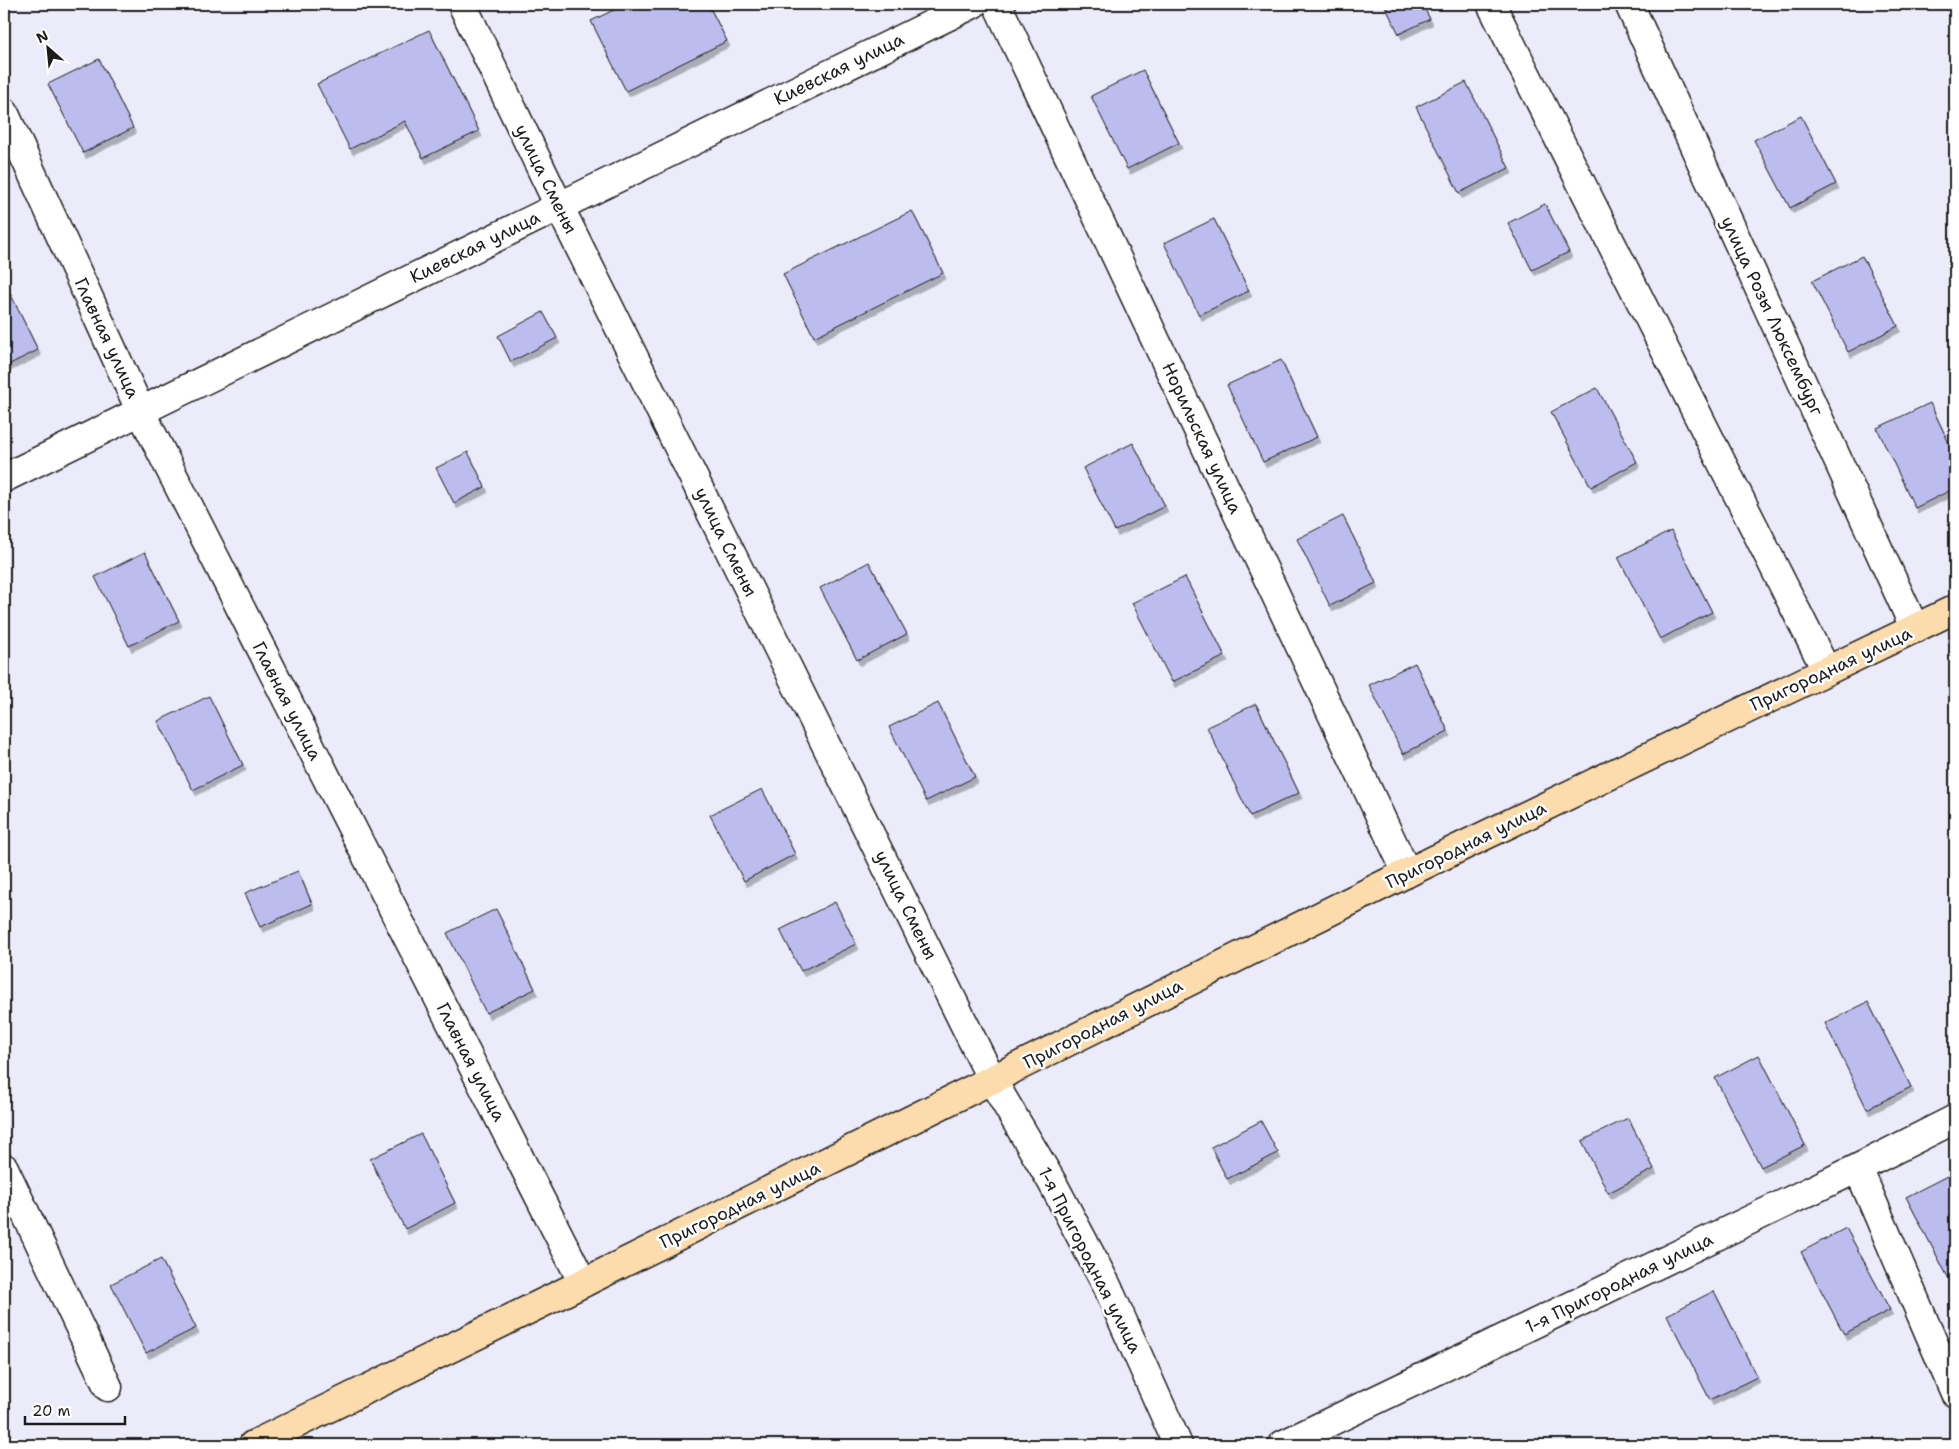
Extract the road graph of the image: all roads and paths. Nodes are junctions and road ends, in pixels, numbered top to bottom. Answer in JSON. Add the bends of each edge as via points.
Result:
{"nodes":[{"id":1,"x":462,"y":4,"type":"edge"},
{"id":2,"x":973,"y":4,"type":"edge"},
{"id":3,"x":997,"y":4,"type":"edge"},
{"id":4,"x":1490,"y":4,"type":"edge"},
{"id":5,"x":1629,"y":4,"type":"edge"},
{"id":6,"x":4,"y":112,"type":"edge"},
{"id":7,"x":559,"y":206,"type":"junction"},
{"id":8,"x":140,"y":410,"type":"junction"},
{"id":9,"x":4,"y":478,"type":"edge"},
{"id":10,"x":1955,"y":609,"type":"edge"},
{"id":11,"x":1915,"y":629,"type":"junction"},
{"id":12,"x":1826,"y":670,"type":"junction"},
{"id":13,"x":1407,"y":872,"type":"junction"},
{"id":14,"x":992,"y":1080,"type":"junction"},
{"id":15,"x":1955,"y":1119,"type":"edge"},
{"id":16,"x":4,"y":1168,"type":"edge"},
{"id":17,"x":1858,"y":1168,"type":"junction"},
{"id":18,"x":583,"y":1283,"type":"junction"},
{"id":19,"x":108,"y":1387,"type":"dead end"},
{"id":20,"x":1955,"y":1393,"type":"edge"},
{"id":21,"x":253,"y":1445,"type":"edge"},
{"id":22,"x":1178,"y":1445,"type":"edge"},
{"id":23,"x":1282,"y":1445,"type":"edge"}],
"edges":[{"from":1,"to":7,"type":"street","name":"улица Смены"},
{"from":2,"to":7,"type":"street","name":"Киевская улица"},
{"from":3,"to":13,"type":"street","name":"Норильская улица"},
{"from":4,"to":12,"type":"street"},
{"from":5,"to":11,"type":"street","name":"улица Розы Люксембург"},
{"from":6,"to":8,"type":"street","name":"Главная улица"},
{"from":7,"to":8,"type":"street","name":"Киевская улица"},
{"from":7,"to":14,"type":"street","name":"улица Смены"},
{"from":8,"to":9,"type":"street","name":"Киевская улица"},
{"from":8,"to":18,"type":"street","name":"Главная улица"},
{"from":10,"to":11,"type":"highway","name":"Пригородная улица"},
{"from":11,"to":12,"type":"highway","name":"Пригородная улица"},
{"from":12,"to":13,"type":"highway","name":"Пригородная улица"},
{"from":13,"to":14,"type":"highway","name":"Пригородная улица"},
{"from":14,"to":18,"type":"highway","name":"Пригородная улица"},
{"from":14,"to":22,"type":"street","name":"1-я Пригородная улица","via":[[1052,1182],[1107,1286]]},
{"from":15,"to":17,"type":"street","name":"1-я Пригородная улица"},
{"from":16,"to":19,"type":"street"},
{"from":17,"to":20,"type":"street"},
{"from":17,"to":23,"type":"street","name":"1-я Пригородная улица"},
{"from":18,"to":21,"type":"highway","name":"Пригородная улица"}]}
